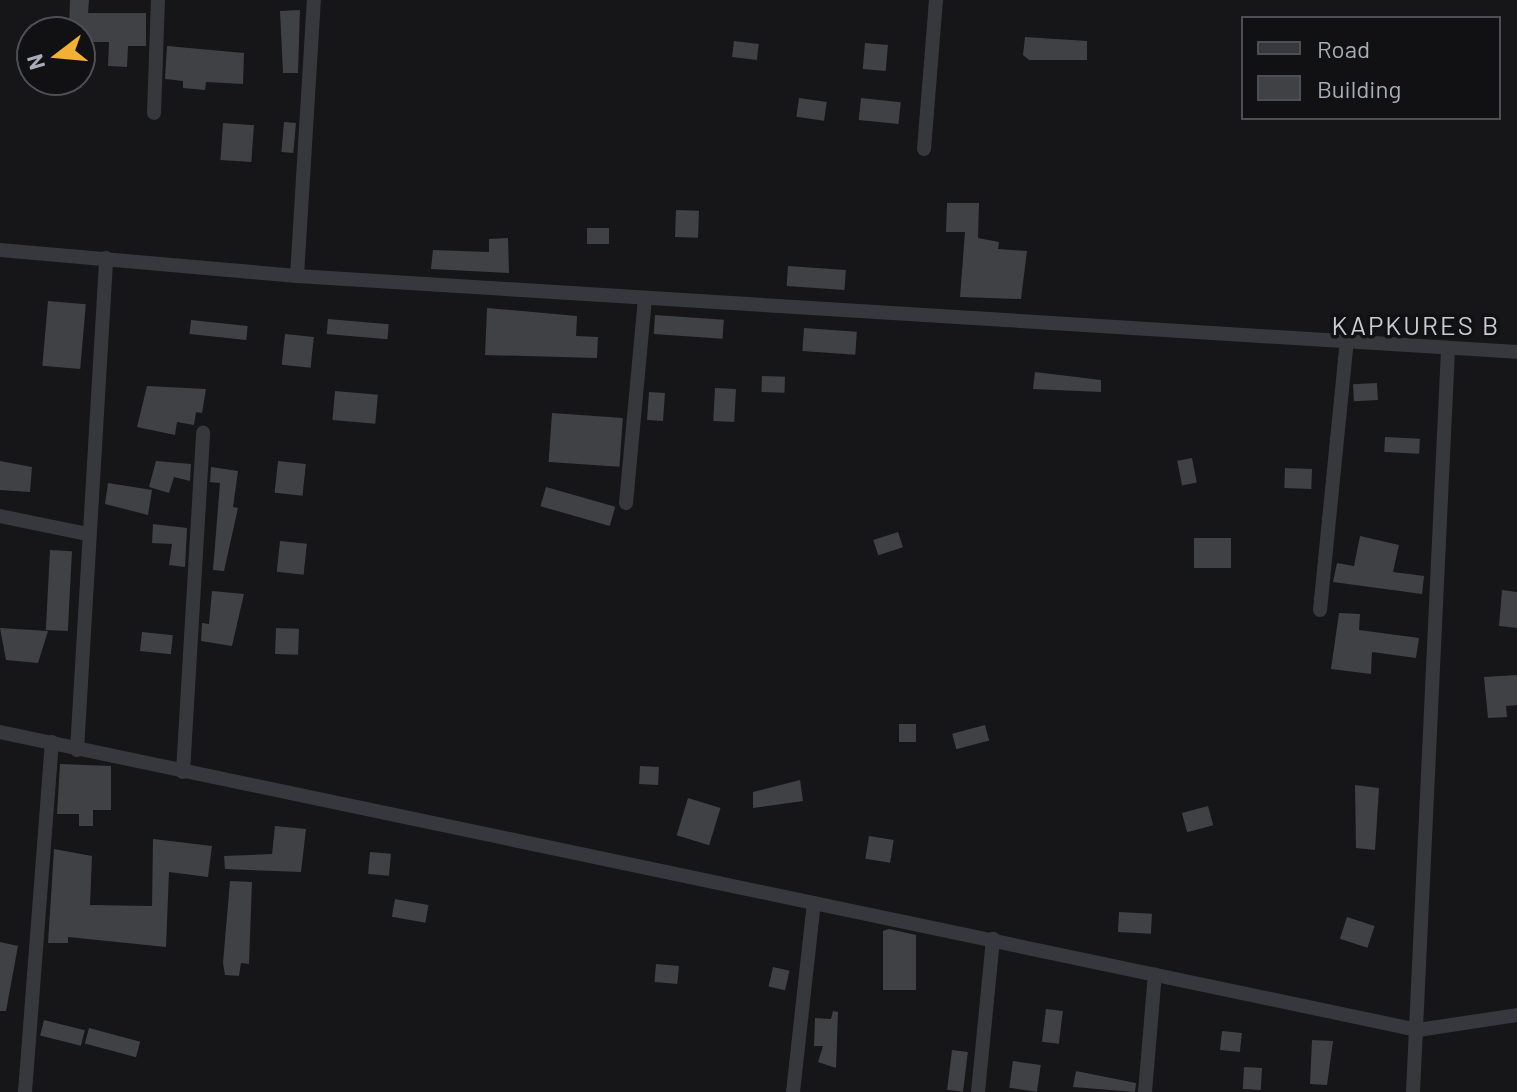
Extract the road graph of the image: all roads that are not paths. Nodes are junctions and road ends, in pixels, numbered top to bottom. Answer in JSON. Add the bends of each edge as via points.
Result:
{"nodes":[{"id":1,"x":158,"y":0,"type":"edge"},
{"id":2,"x":314,"y":0,"type":"edge"},
{"id":3,"x":936,"y":0,"type":"edge"},
{"id":4,"x":154,"y":113,"type":"dead end"},
{"id":5,"x":924,"y":149,"type":"dead end"},
{"id":6,"x":0,"y":250,"type":"edge"},
{"id":7,"x":106,"y":258,"type":"junction"},
{"id":8,"x":297,"y":276,"type":"junction"},
{"id":9,"x":645,"y":298,"type":"junction"},
{"id":10,"x":1347,"y":340,"type":"junction"},
{"id":11,"x":1448,"y":351,"type":"junction"},
{"id":12,"x":1517,"y":352,"type":"edge"},
{"id":13,"x":203,"y":433,"type":"dead end"},
{"id":14,"x":626,"y":503,"type":"dead end"},
{"id":15,"x":0,"y":516,"type":"edge"},
{"id":16,"x":88,"y":534,"type":"junction"},
{"id":17,"x":1320,"y":610,"type":"dead end"},
{"id":18,"x":0,"y":732,"type":"edge"},
{"id":19,"x":52,"y":742,"type":"junction"},
{"id":20,"x":77,"y":750,"type":"junction"},
{"id":21,"x":183,"y":772,"type":"junction"},
{"id":22,"x":814,"y":903,"type":"junction"},
{"id":23,"x":993,"y":939,"type":"junction"},
{"id":24,"x":1155,"y":974,"type":"junction"},
{"id":25,"x":1517,"y":1015,"type":"edge"},
{"id":26,"x":1418,"y":1030,"type":"junction"},
{"id":27,"x":25,"y":1092,"type":"edge"},
{"id":28,"x":793,"y":1092,"type":"edge"},
{"id":29,"x":978,"y":1092,"type":"edge"},
{"id":30,"x":1145,"y":1092,"type":"edge"},
{"id":31,"x":1413,"y":1092,"type":"edge"}],
"edges":[{"from":1,"to":4,"type":"street"},
{"from":2,"to":8,"type":"street"},
{"from":3,"to":5,"type":"street"},
{"from":6,"to":7,"type":"street"},
{"from":7,"to":8,"type":"street"},
{"from":7,"to":16,"type":"street"},
{"from":8,"to":9,"type":"street"},
{"from":9,"to":10,"type":"street"},
{"from":9,"to":14,"type":"street"},
{"from":10,"to":11,"type":"street"},
{"from":10,"to":17,"type":"street"},
{"from":11,"to":12,"type":"street"},
{"from":11,"to":26,"type":"street"},
{"from":13,"to":21,"type":"street"},
{"from":15,"to":16,"type":"street"},
{"from":16,"to":20,"type":"street"},
{"from":18,"to":19,"type":"street"},
{"from":19,"to":20,"type":"street"},
{"from":19,"to":27,"type":"street"},
{"from":20,"to":21,"type":"street"},
{"from":21,"to":22,"type":"street"},
{"from":22,"to":23,"type":"street"},
{"from":22,"to":28,"type":"street"},
{"from":23,"to":24,"type":"street"},
{"from":23,"to":29,"type":"street"},
{"from":24,"to":26,"type":"street"},
{"from":24,"to":30,"type":"street"},
{"from":25,"to":26,"type":"street"},
{"from":26,"to":31,"type":"street"}]}
